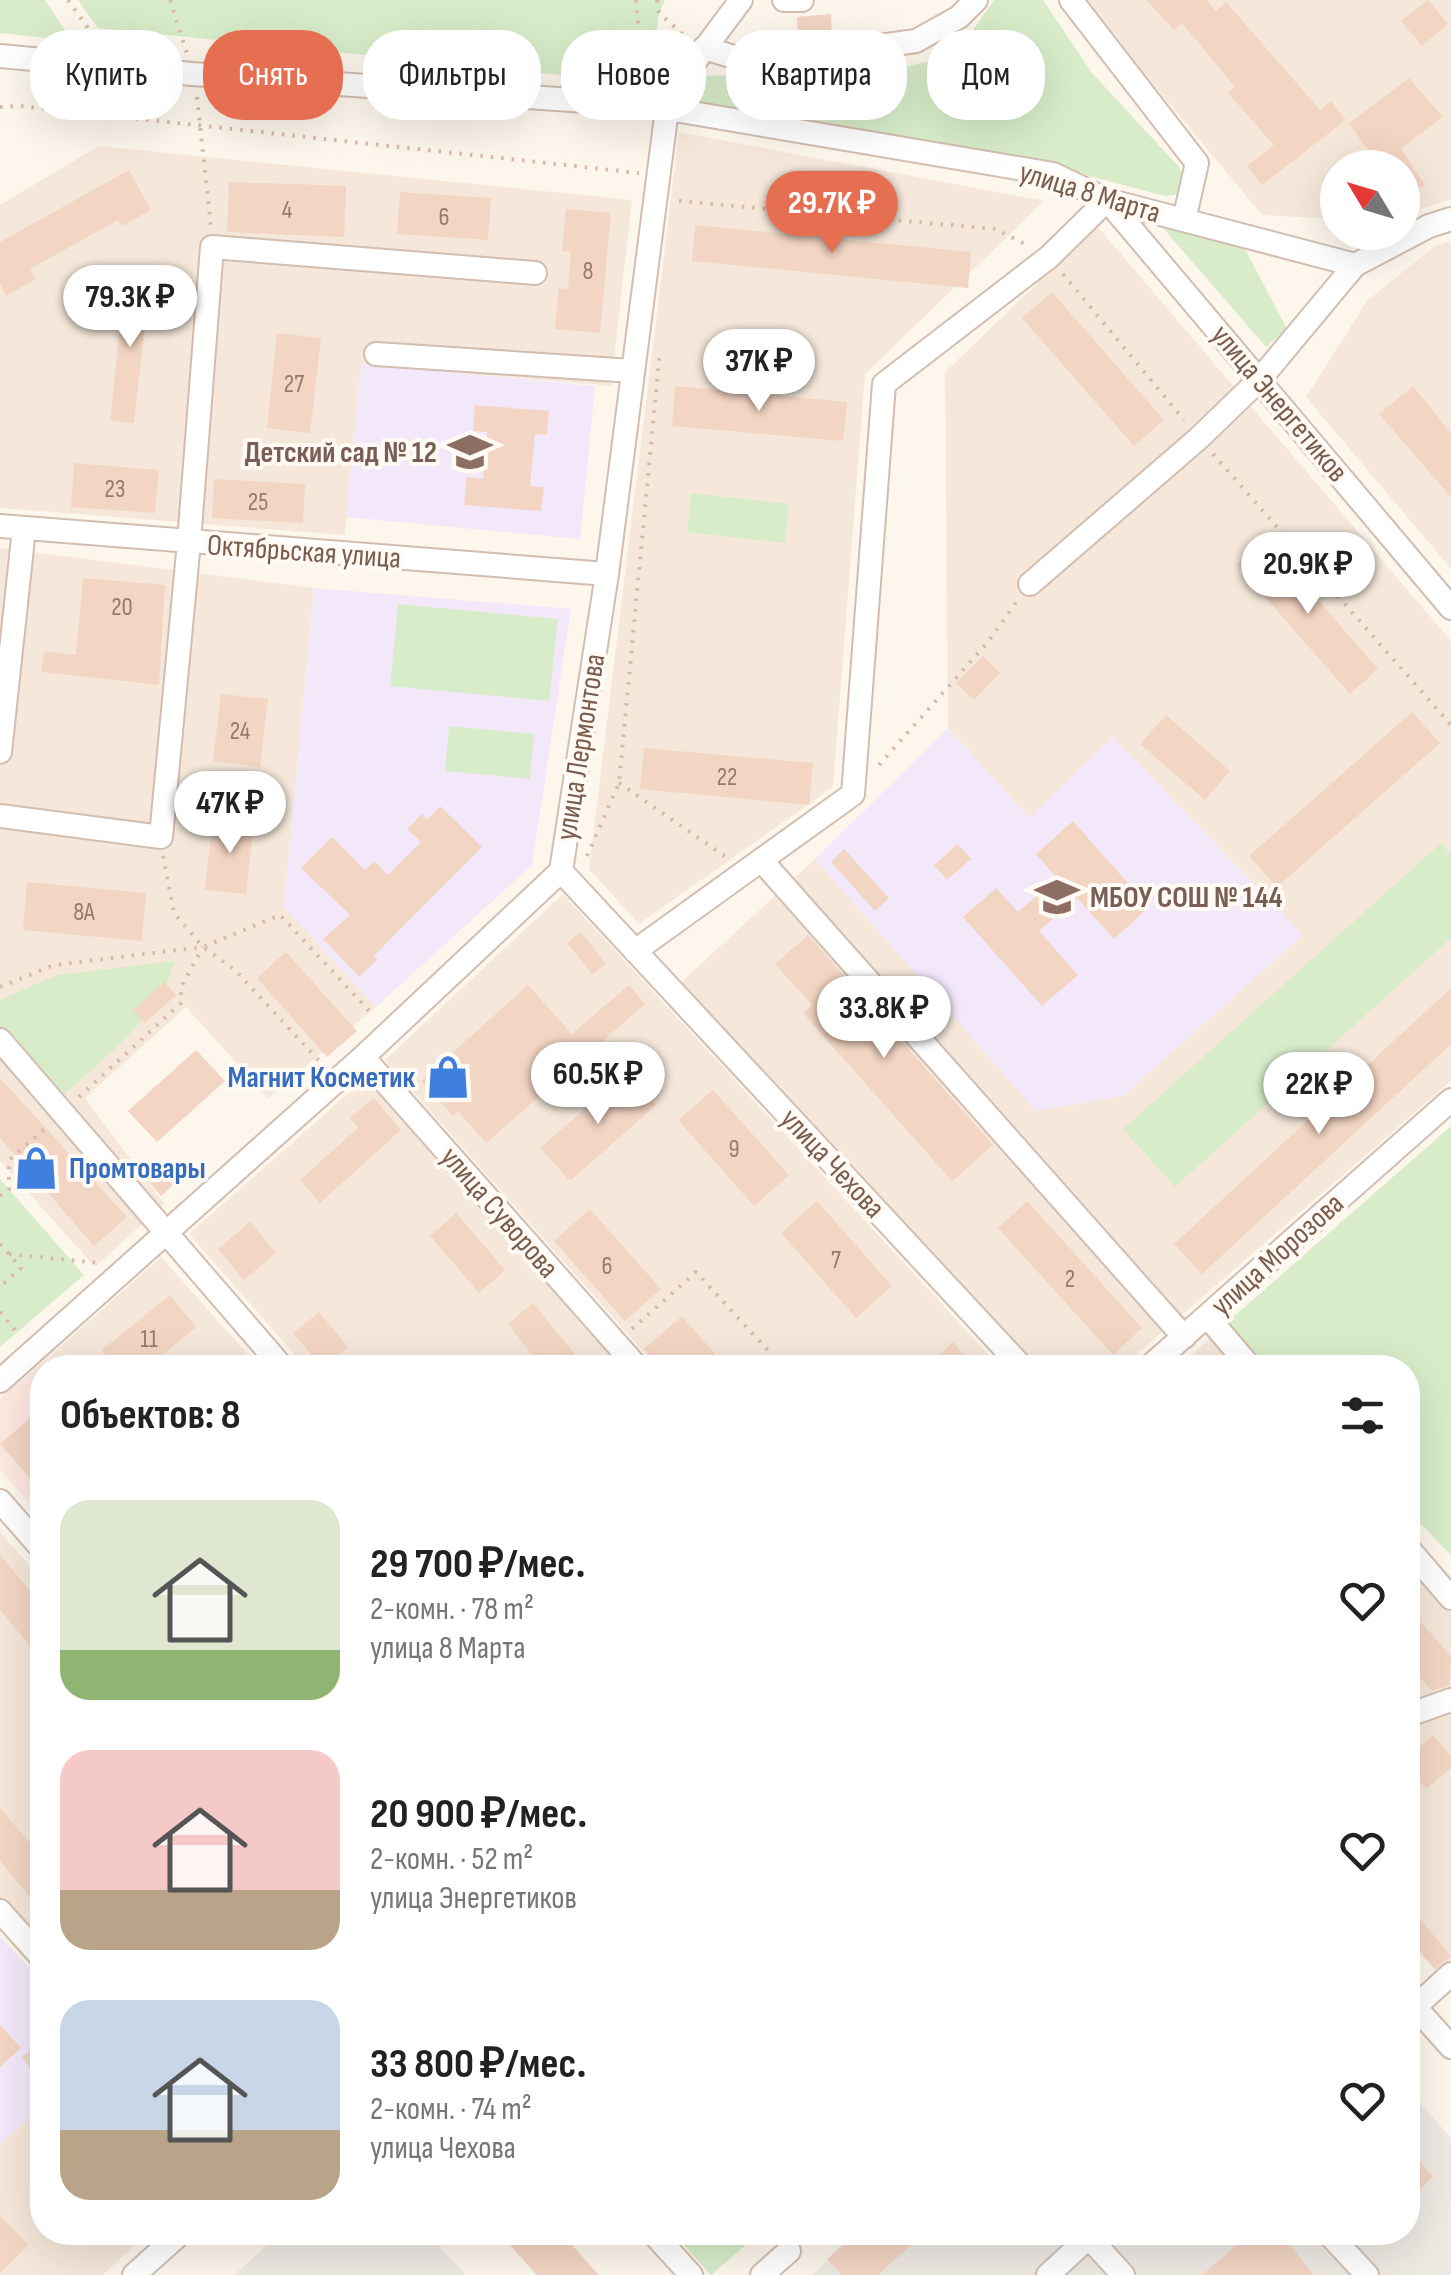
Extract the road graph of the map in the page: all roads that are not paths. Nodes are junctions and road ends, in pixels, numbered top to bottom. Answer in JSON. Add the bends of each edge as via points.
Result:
{"nodes":[{"id":1,"x":741,"y":0,"type":"edge"},
{"id":2,"x":784,"y":0,"type":"edge"},
{"id":3,"x":802,"y":0,"type":"edge"},
{"id":4,"x":976,"y":0,"type":"edge"},
{"id":5,"x":1071,"y":0,"type":"edge"},
{"id":6,"x":706,"y":45,"type":"edge"},
{"id":7,"x":706,"y":49,"type":"edge"},
{"id":8,"x":0,"y":56,"type":"edge"},
{"id":9,"x":561,"y":99,"type":"edge"},
{"id":10,"x":706,"y":115,"type":"edge"},
{"id":11,"x":656,"y":120,"type":"edge"},
{"id":12,"x":1106,"y":200,"type":"junction"},
{"id":13,"x":1451,"y":219,"type":"edge"},
{"id":14,"x":1184,"y":220,"type":"junction"},
{"id":15,"x":1355,"y":265,"type":"junction"},
{"id":16,"x":535,"y":272,"type":"dead end"},
{"id":17,"x":376,"y":354,"type":"dead end"},
{"id":18,"x":633,"y":371,"type":"junction"},
{"id":19,"x":1260,"y":378,"type":"junction"},
{"id":20,"x":0,"y":526,"type":"edge"},
{"id":21,"x":24,"y":529,"type":"junction"},
{"id":22,"x":189,"y":542,"type":"junction"},
{"id":23,"x":608,"y":574,"type":"junction"},
{"id":24,"x":1030,"y":584,"type":"road end"},
{"id":25,"x":1451,"y":608,"type":"edge"},
{"id":26,"x":0,"y":752,"type":"edge"},
{"id":27,"x":0,"y":816,"type":"edge"},
{"id":28,"x":754,"y":865,"type":"junction"},
{"id":29,"x":571,"y":871,"type":"junction"},
{"id":30,"x":635,"y":950,"type":"junction"},
{"id":31,"x":0,"y":1040,"type":"edge"},
{"id":32,"x":363,"y":1057,"type":"junction"},
{"id":33,"x":1451,"y":1100,"type":"edge"},
{"id":34,"x":165,"y":1233,"type":"junction"},
{"id":35,"x":1206,"y":1316,"type":"junction"},
{"id":36,"x":1184,"y":1337,"type":"junction"},
{"id":37,"x":272,"y":1355,"type":"edge"},
{"id":38,"x":627,"y":1355,"type":"edge"},
{"id":39,"x":1011,"y":1355,"type":"edge"},
{"id":40,"x":1163,"y":1355,"type":"edge"},
{"id":41,"x":1240,"y":1355,"type":"edge"},
{"id":42,"x":0,"y":1381,"type":"edge"},
{"id":43,"x":0,"y":1501,"type":"edge"},
{"id":44,"x":30,"y":1535,"type":"edge"},
{"id":45,"x":1420,"y":1562,"type":"edge"},
{"id":46,"x":1451,"y":1598,"type":"edge"},
{"id":47,"x":1451,"y":1700,"type":"edge"},
{"id":48,"x":1420,"y":1711,"type":"edge"},
{"id":49,"x":0,"y":1911,"type":"edge"},
{"id":50,"x":30,"y":1945,"type":"edge"},
{"id":51,"x":1451,"y":1974,"type":"edge"},
{"id":52,"x":1420,"y":1996,"type":"edge"},
{"id":53,"x":1420,"y":2012,"type":"edge"},
{"id":54,"x":1451,"y":2047,"type":"edge"},
{"id":55,"x":167,"y":2245,"type":"edge"},
{"id":56,"x":664,"y":2245,"type":"edge"},
{"id":57,"x":1076,"y":2245,"type":"edge"},
{"id":58,"x":1096,"y":2245,"type":"edge"},
{"id":59,"x":1339,"y":2245,"type":"edge"},
{"id":60,"x":789,"y":2251,"type":"dead end"},
{"id":61,"x":134,"y":2275,"type":"edge"},
{"id":62,"x":691,"y":2275,"type":"edge"},
{"id":63,"x":762,"y":2275,"type":"edge"},
{"id":64,"x":1048,"y":2275,"type":"edge"},
{"id":65,"x":1124,"y":2275,"type":"edge"},
{"id":66,"x":1367,"y":2275,"type":"edge"}],
"edges":[{"from":1,"to":6,"type":"street"},
{"from":2,"to":3,"type":"street"},
{"from":4,"to":7,"type":"street","via":[[959,18],[916,41],[754,63]]},
{"from":5,"to":14,"type":"street","via":[[1197,164]]},
{"from":8,"to":9,"type":"street","name":"улица 8 Марта"},
{"from":10,"to":12,"type":"street","name":"улица 8 Марта","via":[[1052,174]]},
{"from":11,"to":18,"type":"street","name":"улица Лермонтова","via":[[658,174]]},
{"from":12,"to":14,"type":"street","name":"улица 8 Марта"},
{"from":12,"to":19,"type":"street","name":"улица Энергетиков"},
{"from":12,"to":28,"type":"street","via":[[1049,257],[884,384],[853,794]]},
{"from":13,"to":15,"type":"street"},
{"from":14,"to":15,"type":"street","name":"улица 8 Марта"},
{"from":15,"to":19,"type":"street"},
{"from":16,"to":22,"type":"street","via":[[212,247]]},
{"from":17,"to":18,"type":"street"},
{"from":18,"to":23,"type":"street","name":"улица Лермонтова"},
{"from":19,"to":24,"type":"street"},
{"from":19,"to":25,"type":"street","name":"улица Энергетиков"},
{"from":20,"to":21,"type":"street","name":"Октябрьская улица"},
{"from":21,"to":22,"type":"street","name":"Октябрьская улица"},
{"from":21,"to":26,"type":"street"},
{"from":22,"to":23,"type":"street","name":"Октябрьская улица"},
{"from":22,"to":27,"type":"street","via":[[161,836]]},
{"from":23,"to":29,"type":"street","name":"улица Лермонтова"},
{"from":28,"to":30,"type":"street"},
{"from":28,"to":36,"type":"street"},
{"from":29,"to":30,"type":"street","name":"улица Чехова"},
{"from":29,"to":32,"type":"street","name":"улица Лермонтова"},
{"from":30,"to":39,"type":"street","name":"улица Чехова"},
{"from":31,"to":34,"type":"street"},
{"from":32,"to":34,"type":"street","name":"улица Лермонтова"},
{"from":32,"to":38,"type":"street","name":"улица Суворова"},
{"from":33,"to":35,"type":"street","name":"улица Морозова"},
{"from":34,"to":37,"type":"street"},
{"from":34,"to":42,"type":"street","name":"улица Лермонтова"},
{"from":35,"to":36,"type":"street","name":"улица Морозова"},
{"from":35,"to":41,"type":"street"},
{"from":36,"to":40,"type":"street","name":"улица Морозова"},
{"from":43,"to":44,"type":"street"},
{"from":45,"to":46,"type":"street"},
{"from":47,"to":48,"type":"street"},
{"from":49,"to":50,"type":"street"},
{"from":51,"to":52,"type":"street"},
{"from":53,"to":54,"type":"street"},
{"from":55,"to":61,"type":"street"},
{"from":56,"to":62,"type":"street"},
{"from":57,"to":64,"type":"street"},
{"from":58,"to":65,"type":"street"},
{"from":59,"to":66,"type":"street"},
{"from":60,"to":63,"type":"street"}]}
